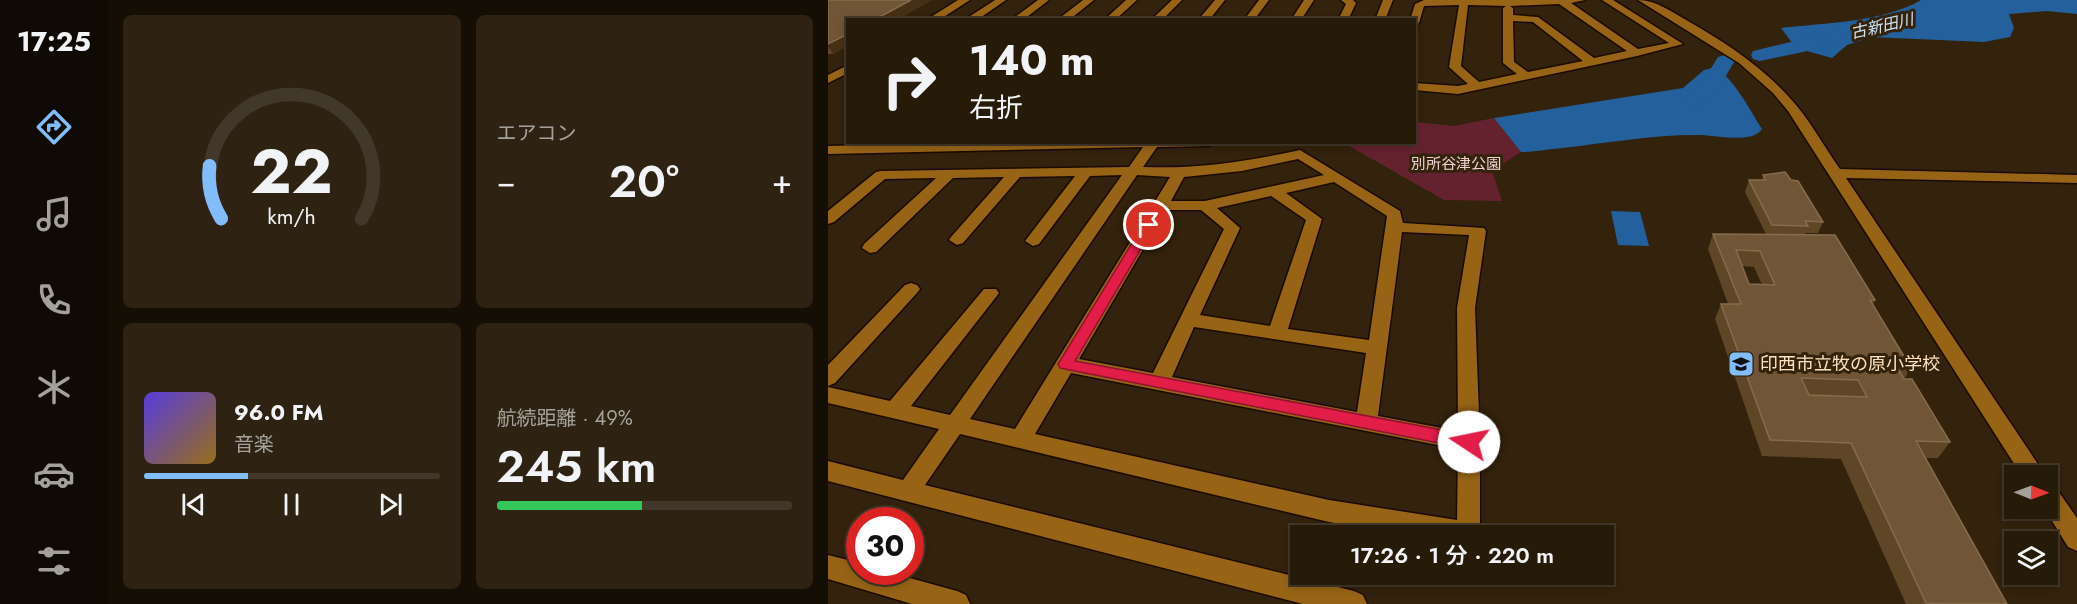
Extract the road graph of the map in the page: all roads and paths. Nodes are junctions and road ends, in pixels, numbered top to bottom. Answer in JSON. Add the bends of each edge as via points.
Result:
{"nodes":[{"id":1,"x":965,"y":0,"type":"edge"},
{"id":2,"x":1001,"y":0,"type":"edge"},
{"id":3,"x":1044,"y":0,"type":"edge"},
{"id":4,"x":1089,"y":0,"type":"edge"},
{"id":5,"x":1132,"y":0,"type":"edge"},
{"id":6,"x":1177,"y":0,"type":"edge"},
{"id":7,"x":1220,"y":0,"type":"edge"},
{"id":8,"x":1264,"y":0,"type":"edge"},
{"id":9,"x":1309,"y":0,"type":"edge"},
{"id":10,"x":1346,"y":0,"type":"edge"},
{"id":11,"x":1388,"y":0,"type":"edge"},
{"id":12,"x":1580,"y":0,"type":"edge"},
{"id":13,"x":1607,"y":0,"type":"edge"},
{"id":14,"x":1643,"y":0,"type":"edge"},
{"id":15,"x":1561,"y":1,"type":"edge"},
{"id":16,"x":1464,"y":2,"type":"junction"},
{"id":17,"x":1508,"y":2,"type":"edge"},
{"id":18,"x":934,"y":18,"type":"edge"},
{"id":19,"x":972,"y":18,"type":"edge"},
{"id":20,"x":1019,"y":18,"type":"edge"},
{"id":21,"x":1065,"y":18,"type":"edge"},
{"id":22,"x":1111,"y":18,"type":"edge"},
{"id":23,"x":1158,"y":18,"type":"edge"},
{"id":24,"x":1205,"y":18,"type":"edge"},
{"id":25,"x":1250,"y":18,"type":"edge"},
{"id":26,"x":1297,"y":18,"type":"edge"},
{"id":27,"x":1344,"y":18,"type":"edge"},
{"id":28,"x":1381,"y":18,"type":"edge"},
{"id":29,"x":1416,"y":18,"type":"edge"},
{"id":30,"x":1509,"y":18,"type":"junction"},
{"id":31,"x":1675,"y":18,"type":"junction"},
{"id":32,"x":1644,"y":23,"type":"junction"},
{"id":33,"x":1637,"y":53,"type":"junction"},
{"id":34,"x":1592,"y":62,"type":"junction"},
{"id":35,"x":846,"y":69,"type":"edge"},
{"id":36,"x":1526,"y":76,"type":"junction"},
{"id":37,"x":828,"y":80,"type":"edge"},
{"id":38,"x":1416,"y":86,"type":"edge"},
{"id":39,"x":1477,"y":86,"type":"junction"},
{"id":40,"x":1025,"y":144,"type":"edge"},
{"id":41,"x":1152,"y":144,"type":"edge"},
{"id":42,"x":828,"y":150,"type":"edge"},
{"id":43,"x":1134,"y":171,"type":"junction"},
{"id":44,"x":1086,"y":172,"type":"junction"},
{"id":45,"x":1017,"y":173,"type":"junction"},
{"id":46,"x":1179,"y":173,"type":"junction"},
{"id":47,"x":1835,"y":173,"type":"junction"},
{"id":48,"x":949,"y":174,"type":"junction"},
{"id":49,"x":1337,"y":177,"type":"junction"},
{"id":50,"x":2077,"y":179,"type":"edge"},
{"id":51,"x":1274,"y":191,"type":"junction"},
{"id":52,"x":1161,"y":205,"type":"junction"},
{"id":53,"x":1205,"y":206,"type":"junction"},
{"id":54,"x":828,"y":219,"type":"edge"},
{"id":55,"x":1395,"y":227,"type":"junction"},
{"id":56,"x":957,"y":240,"type":"dead end"},
{"id":57,"x":1033,"y":240,"type":"dead end"},
{"id":58,"x":870,"y":248,"type":"dead end"},
{"id":59,"x":911,"y":290,"type":"dead end"},
{"id":60,"x":990,"y":292,"type":"dead end"},
{"id":61,"x":1188,"y":320,"type":"junction"},
{"id":62,"x":1277,"y":334,"type":"junction"},
{"id":63,"x":1377,"y":348,"type":"junction"},
{"id":64,"x":1065,"y":364,"type":"junction"},
{"id":65,"x":828,"y":378,"type":"edge"},
{"id":66,"x":1159,"y":382,"type":"junction"},
{"id":67,"x":828,"y":394,"type":"edge"},
{"id":68,"x":895,"y":410,"type":"junction"},
{"id":69,"x":1366,"y":422,"type":"junction"},
{"id":70,"x":956,"y":424,"type":"junction"},
{"id":71,"x":1021,"y":439,"type":"junction"},
{"id":72,"x":1469,"y":442,"type":"junction"},
{"id":73,"x":2028,"y":465,"type":"edge"},
{"id":74,"x":828,"y":471,"type":"edge"},
{"id":75,"x":908,"y":491,"type":"junction"},
{"id":76,"x":2058,"y":510,"type":"edge"},
{"id":77,"x":2077,"y":539,"type":"edge"},
{"id":78,"x":828,"y":567,"type":"edge"},
{"id":79,"x":915,"y":599,"type":"edge"},
{"id":80,"x":957,"y":604,"type":"edge"},
{"id":81,"x":1354,"y":604,"type":"edge"}],
"edges":[{"from":1,"to":18,"type":"street"},
{"from":2,"to":19,"type":"street"},
{"from":3,"to":20,"type":"street"},
{"from":4,"to":21,"type":"street"},
{"from":5,"to":22,"type":"street"},
{"from":6,"to":23,"type":"street"},
{"from":7,"to":24,"type":"street"},
{"from":8,"to":25,"type":"street"},
{"from":9,"to":26,"type":"street"},
{"from":10,"to":27,"type":"street","via":[[1351,3]]},
{"from":11,"to":28,"type":"street"},
{"from":12,"to":15,"type":"street"},
{"from":13,"to":32,"type":"street"},
{"from":14,"to":31,"type":"street"},
{"from":15,"to":17,"type":"street"},
{"from":15,"to":33,"type":"street"},
{"from":16,"to":17,"type":"street"},
{"from":16,"to":29,"type":"street","via":[[1420,4]]},
{"from":16,"to":39,"type":"street","via":[[1455,67]]},
{"from":17,"to":30,"type":"street"},
{"from":30,"to":34,"type":"street","via":[[1535,19]]},
{"from":30,"to":36,"type":"street","via":[[1509,63]]},
{"from":31,"to":32,"type":"street"},
{"from":31,"to":47,"type":"street","via":[[1740,56],[1774,86]]},
{"from":32,"to":33,"type":"street","via":[[1678,44]]},
{"from":33,"to":34,"type":"street"},
{"from":34,"to":36,"type":"street"},
{"from":35,"to":37,"type":"street"},
{"from":36,"to":39,"type":"street"},
{"from":38,"to":39,"type":"street","via":[[1458,90]]},
{"from":40,"to":41,"type":"street"},
{"from":40,"to":42,"type":"street"},
{"from":41,"to":43,"type":"street"},
{"from":43,"to":44,"type":"street"},
{"from":43,"to":46,"type":"street"},
{"from":43,"to":70,"type":"street"},
{"from":44,"to":45,"type":"street"},
{"from":44,"to":57,"type":"street"},
{"from":45,"to":48,"type":"street"},
{"from":45,"to":56,"type":"street"},
{"from":46,"to":49,"type":"street","via":[[1242,167],[1300,154]]},
{"from":46,"to":52,"type":"street"},
{"from":47,"to":50,"type":"street"},
{"from":47,"to":73,"type":"street"},
{"from":48,"to":54,"type":"street","via":[[881,175]]},
{"from":48,"to":58,"type":"street"},
{"from":49,"to":51,"type":"street"},
{"from":49,"to":55,"type":"street","via":[[1395,214]]},
{"from":51,"to":53,"type":"street"},
{"from":51,"to":62,"type":"street","via":[[1314,219]]},
{"from":52,"to":53,"type":"street"},
{"from":52,"to":64,"type":"street"},
{"from":53,"to":61,"type":"street","via":[[1232,228]]},
{"from":55,"to":63,"type":"street"},
{"from":55,"to":72,"type":"street","via":[[1478,231],[1466,308]]},
{"from":59,"to":65,"type":"street"},
{"from":60,"to":68,"type":"street"},
{"from":61,"to":62,"type":"street"},
{"from":61,"to":66,"type":"street"},
{"from":62,"to":63,"type":"street"},
{"from":63,"to":69,"type":"street"},
{"from":64,"to":66,"type":"street"},
{"from":64,"to":71,"type":"street"},
{"from":66,"to":69,"type":"street"},
{"from":67,"to":68,"type":"street"},
{"from":68,"to":70,"type":"street"},
{"from":69,"to":72,"type":"street"},
{"from":70,"to":71,"type":"street"},
{"from":70,"to":75,"type":"street"},
{"from":71,"to":72,"type":"street","via":[[1329,511],[1469,533]]},
{"from":74,"to":75,"type":"street"},
{"from":75,"to":81,"type":"street"},
{"from":76,"to":77,"type":"street"},
{"from":78,"to":79,"type":"street"},
{"from":79,"to":80,"type":"street"}]}
